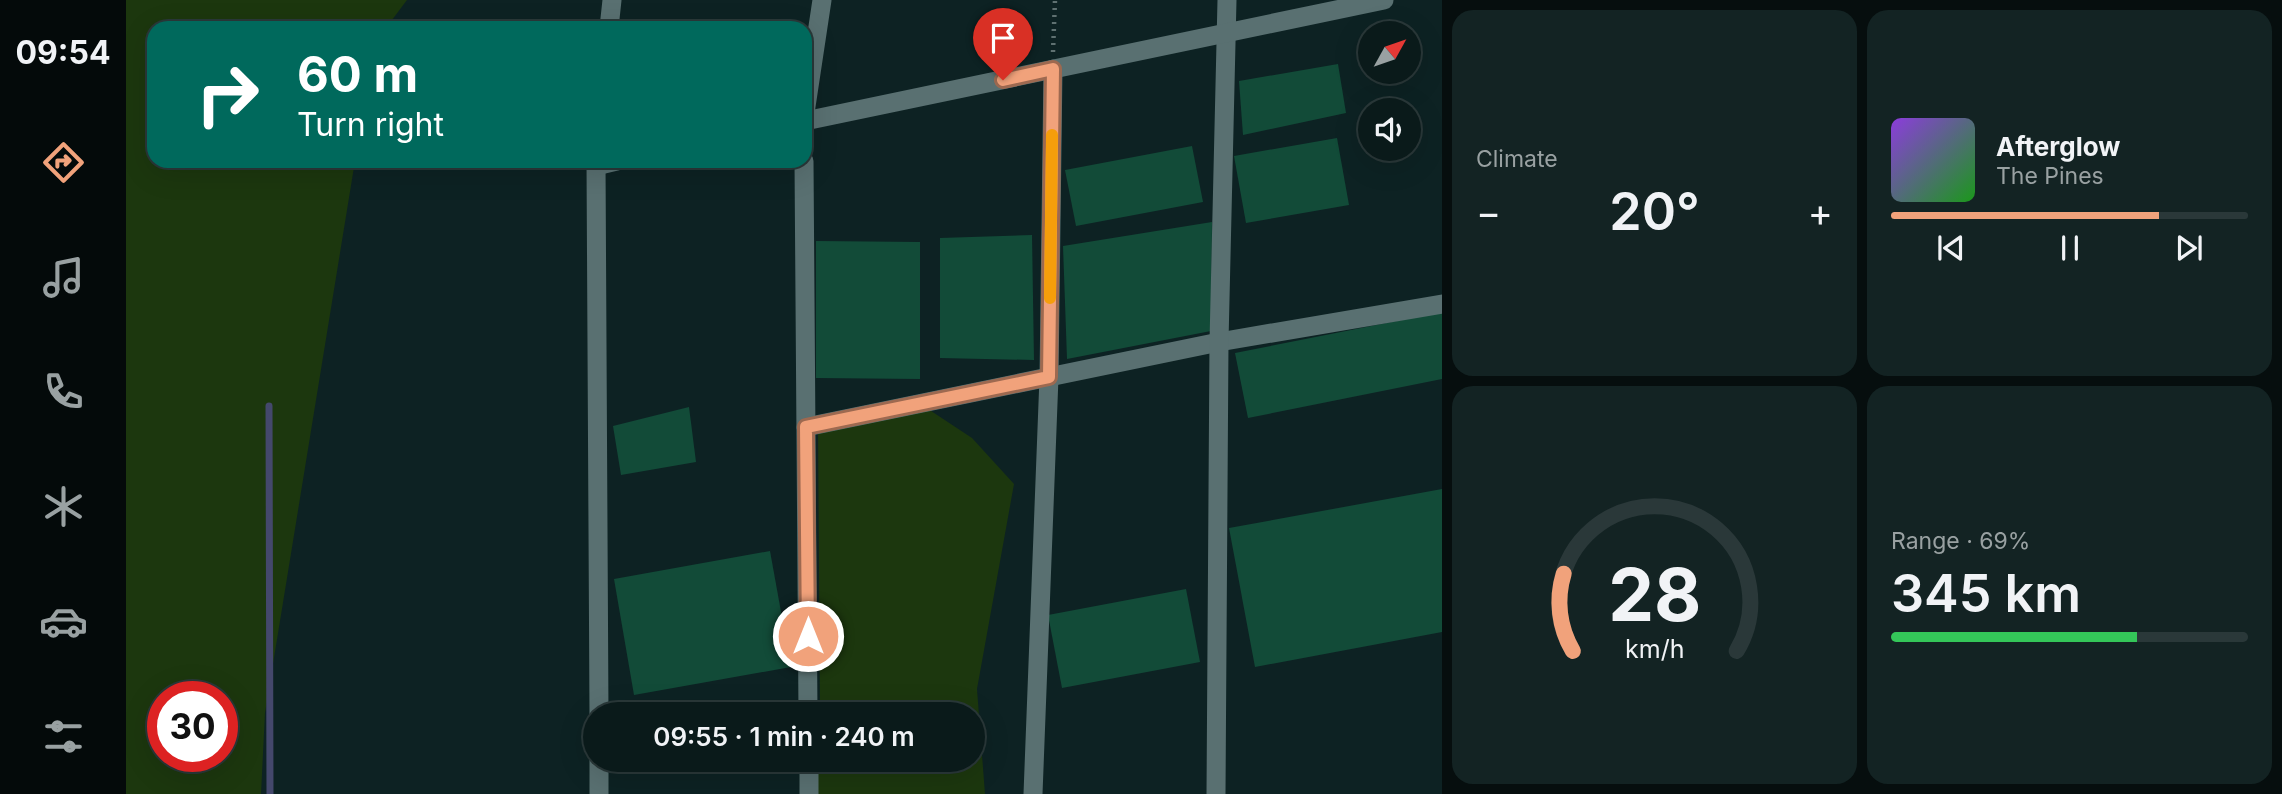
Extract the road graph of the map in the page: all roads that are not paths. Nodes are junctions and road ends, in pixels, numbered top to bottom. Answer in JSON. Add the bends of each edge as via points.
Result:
{"nodes":[{"id":1,"x":612,"y":0,"type":"edge"},
{"id":2,"x":822,"y":0,"type":"edge"},
{"id":3,"x":1227,"y":0,"type":"edge"},
{"id":4,"x":1384,"y":0,"type":"edge"},
{"id":5,"x":610,"y":21,"type":"edge"},
{"id":6,"x":1227,"y":32,"type":"junction"},
{"id":7,"x":812,"y":66,"type":"edge"},
{"id":8,"x":1053,"y":69,"type":"junction"},
{"id":9,"x":812,"y":120,"type":"edge"},
{"id":10,"x":596,"y":168,"type":"edge"},
{"id":11,"x":804,"y":168,"type":"edge"},
{"id":12,"x":1442,"y":304,"type":"edge"},
{"id":13,"x":1219,"y":342,"type":"junction"},
{"id":14,"x":1049,"y":377,"type":"junction"},
{"id":15,"x":806,"y":427,"type":"junction"},
{"id":16,"x":599,"y":702,"type":"edge"},
{"id":17,"x":808,"y":702,"type":"edge"},
{"id":18,"x":599,"y":772,"type":"edge"},
{"id":19,"x":808,"y":772,"type":"edge"},
{"id":20,"x":599,"y":794,"type":"edge"},
{"id":21,"x":809,"y":794,"type":"edge"},
{"id":22,"x":1033,"y":794,"type":"edge"},
{"id":23,"x":1216,"y":794,"type":"edge"}],
"edges":[{"from":1,"to":5,"type":"street"},
{"from":2,"to":7,"type":"street"},
{"from":3,"to":6,"type":"street"},
{"from":4,"to":6,"type":"street"},
{"from":6,"to":8,"type":"street"},
{"from":6,"to":13,"type":"street"},
{"from":8,"to":9,"type":"street"},
{"from":8,"to":14,"type":"street"},
{"from":10,"to":16,"type":"street"},
{"from":11,"to":15,"type":"street"},
{"from":12,"to":13,"type":"street"},
{"from":13,"to":14,"type":"street"},
{"from":13,"to":23,"type":"street"},
{"from":14,"to":15,"type":"street"},
{"from":14,"to":22,"type":"street"},
{"from":15,"to":17,"type":"street"},
{"from":18,"to":20,"type":"street"},
{"from":19,"to":21,"type":"street"}]}
